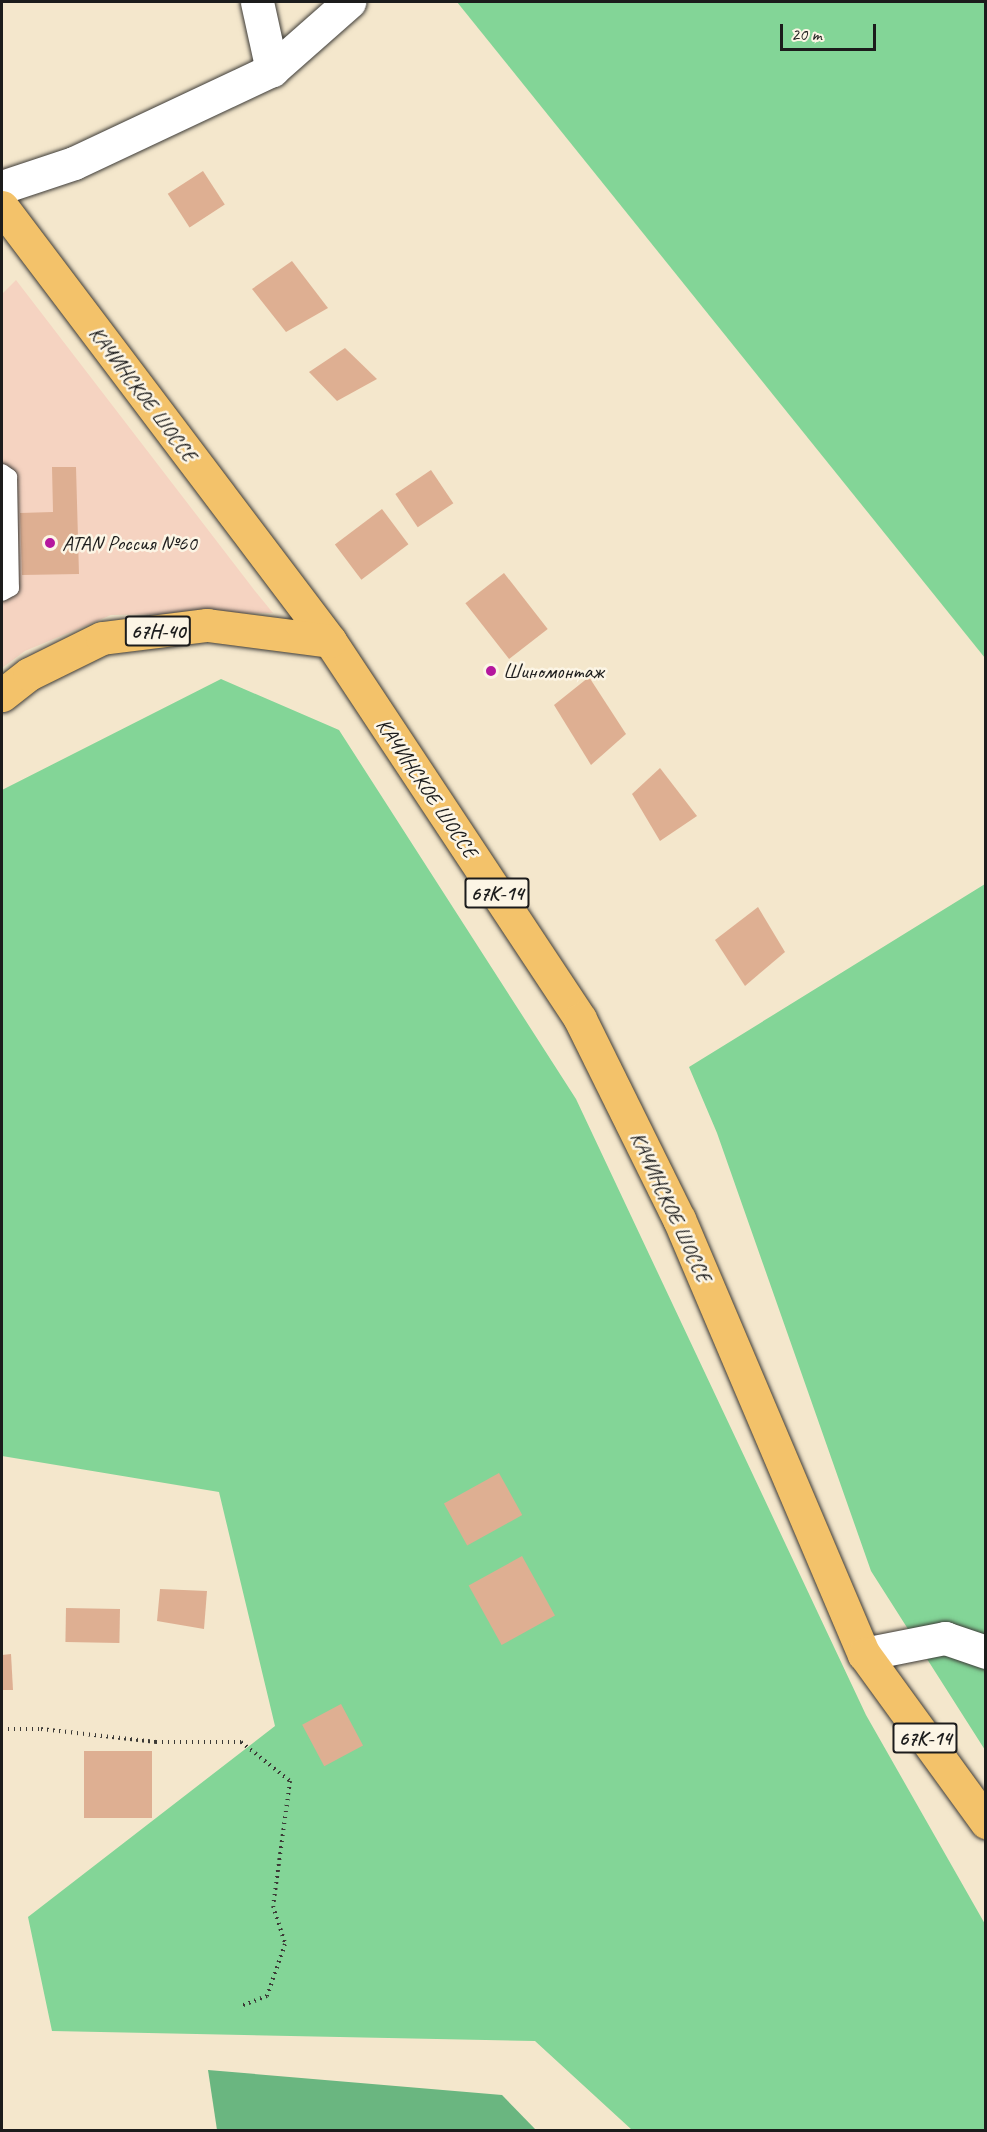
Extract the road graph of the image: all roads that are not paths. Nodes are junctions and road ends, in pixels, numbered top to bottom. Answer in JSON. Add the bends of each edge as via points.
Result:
{"nodes":[{"id":1,"x":256,"y":2,"type":"edge"},
{"id":2,"x":349,"y":2,"type":"edge"},
{"id":3,"x":272,"y":70,"type":"junction"},
{"id":4,"x":2,"y":187,"type":"edge"},
{"id":5,"x":2,"y":207,"type":"edge"},
{"id":6,"x":2,"y":472,"type":"edge"},
{"id":7,"x":2,"y":593,"type":"edge"},
{"id":8,"x":330,"y":641,"type":"junction"},
{"id":9,"x":2,"y":695,"type":"edge"},
{"id":10,"x":986,"y":1652,"type":"edge"},
{"id":11,"x":864,"y":1654,"type":"junction"},
{"id":12,"x":986,"y":1822,"type":"edge"}],
"edges":[{"from":1,"to":3,"type":"street"},
{"from":2,"to":3,"type":"street"},
{"from":3,"to":4,"type":"street","via":[[74,163]]},
{"from":5,"to":8,"type":"main road","name":"КАЧИНСКОЕ ШОССЕ","number":"67К-14"},
{"from":6,"to":7,"type":"lane","via":[[9,477],[11,588]]},
{"from":8,"to":9,"type":"main road","number":"67H-40","via":[[207,625],[102,638],[29,674]]},
{"from":8,"to":11,"type":"main road","name":"КАЧИНСКОЕ ШОССЕ","number":"67К-14","via":[[580,1019],[679,1219]]},
{"from":10,"to":11,"type":"street","via":[[945,1638]]},
{"from":11,"to":12,"type":"main road","number":"67К-14"}]}
